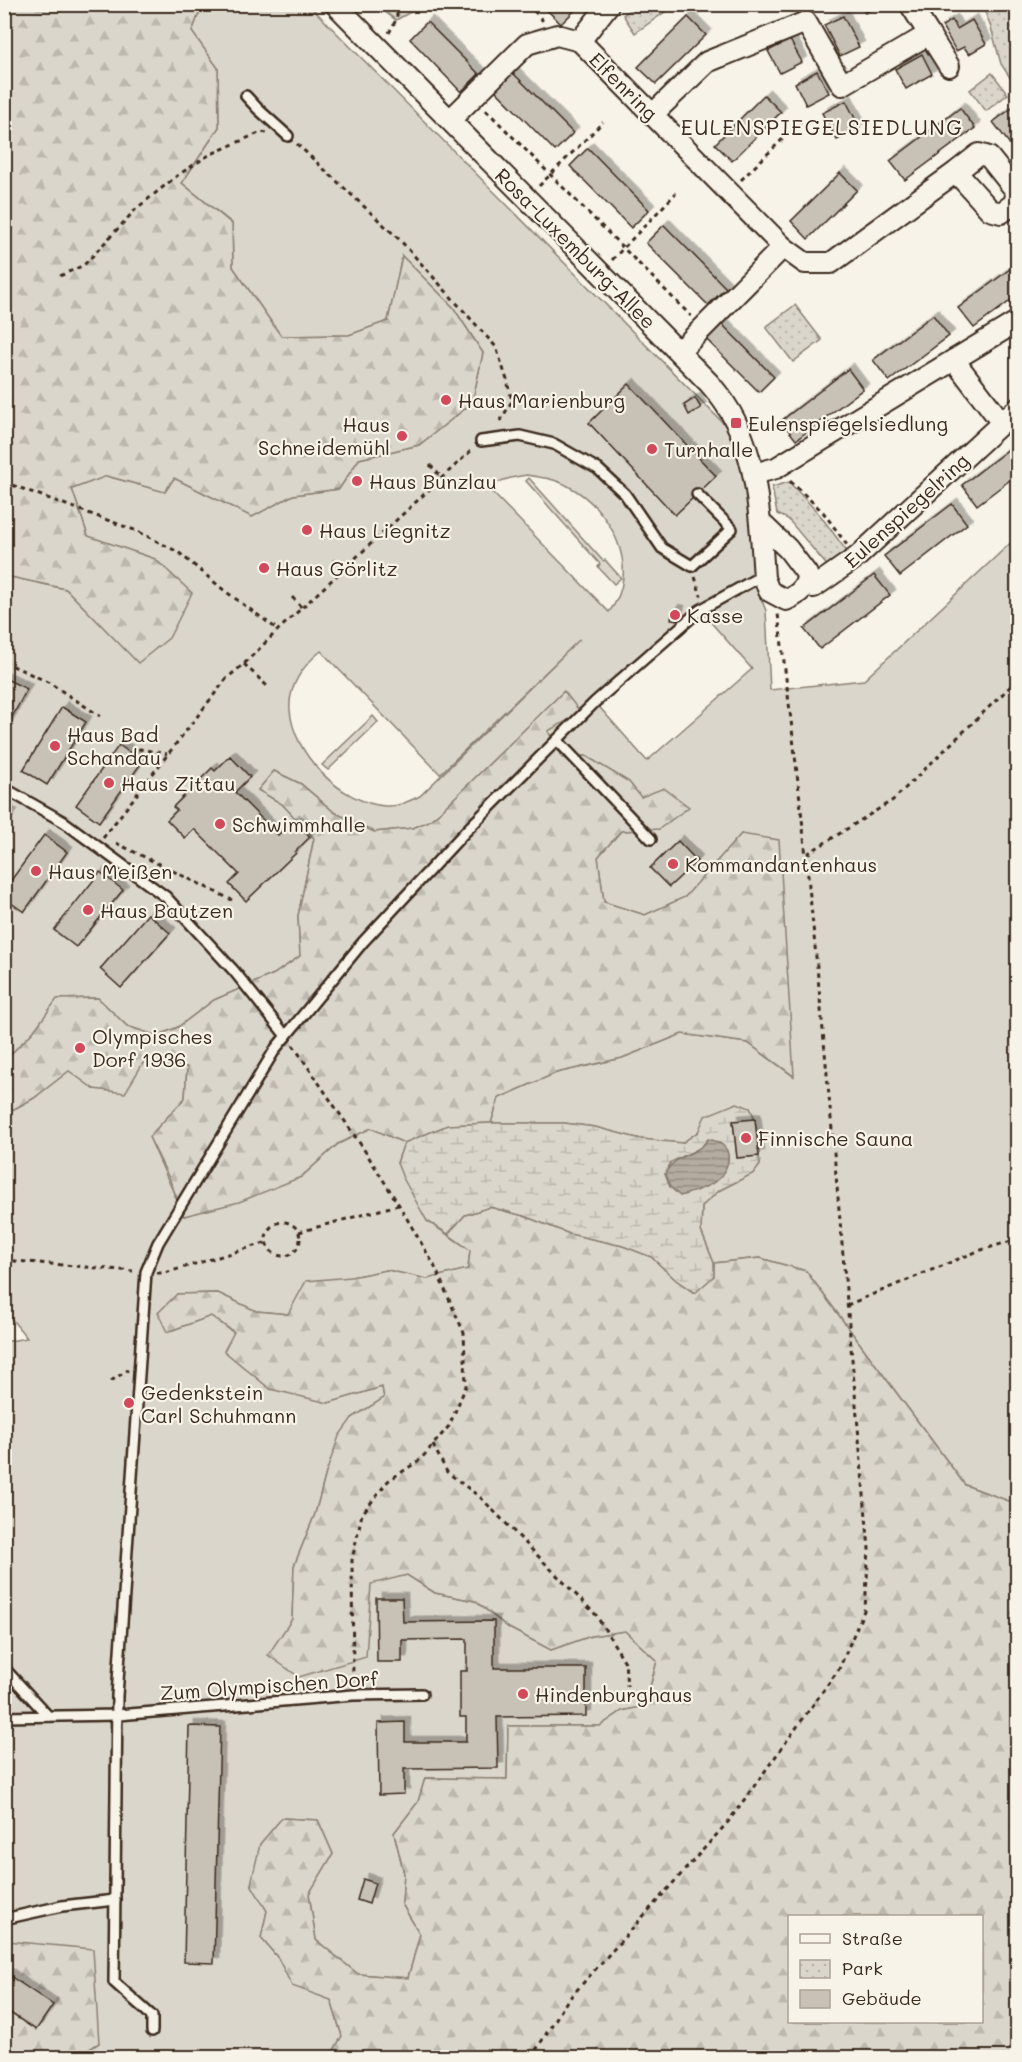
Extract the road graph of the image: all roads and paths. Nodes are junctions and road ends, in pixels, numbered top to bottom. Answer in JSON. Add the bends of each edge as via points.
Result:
{"nodes":[{"id":1,"x":335,"y":4,"type":"edge"},
{"id":2,"x":399,"y":4,"type":"edge"},
{"id":3,"x":609,"y":4,"type":"edge"},
{"id":4,"x":910,"y":4,"type":"edge"},
{"id":5,"x":929,"y":34,"type":"junction"},
{"id":6,"x":385,"y":40,"type":"dead end"},
{"id":7,"x":580,"y":41,"type":"junction"},
{"id":8,"x":949,"y":66,"type":"dead end"},
{"id":9,"x":246,"y":96,"type":"dead end"},
{"id":10,"x":473,"y":97,"type":"junction"},
{"id":11,"x":652,"y":114,"type":"junction"},
{"id":12,"x":450,"y":120,"type":"junction"},
{"id":13,"x":801,"y":121,"type":"dead end"},
{"id":14,"x":603,"y":122,"type":"dead end"},
{"id":15,"x":288,"y":136,"type":"junction"},
{"id":16,"x":956,"y":172,"type":"dead end"},
{"id":17,"x":550,"y":174,"type":"junction"},
{"id":18,"x":729,"y":192,"type":"junction"},
{"id":19,"x":676,"y":193,"type":"dead end"},
{"id":20,"x":527,"y":198,"type":"junction"},
{"id":21,"x":783,"y":247,"type":"junction"},
{"id":22,"x":623,"y":248,"type":"junction"},
{"id":23,"x":600,"y":272,"type":"junction"},
{"id":24,"x":60,"y":276,"type":"dead end"},
{"id":25,"x":1017,"y":321,"type":"edge"},
{"id":26,"x":703,"y":328,"type":"junction"},
{"id":27,"x":679,"y":352,"type":"junction"},
{"id":28,"x":954,"y":360,"type":"junction"},
{"id":29,"x":1017,"y":408,"type":"edge"},
{"id":30,"x":1002,"y":423,"type":"junction"},
{"id":31,"x":481,"y":441,"type":"junction"},
{"id":32,"x":430,"y":465,"type":"dead end"},
{"id":33,"x":776,"y":468,"type":"junction"},
{"id":34,"x":754,"y":474,"type":"junction"},
{"id":35,"x":442,"y":478,"type":"junction"},
{"id":36,"x":4,"y":482,"type":"edge"},
{"id":37,"x":697,"y":494,"type":"dead end"},
{"id":38,"x":760,"y":522,"type":"junction"},
{"id":39,"x":857,"y":557,"type":"junction"},
{"id":40,"x":333,"y":560,"type":"dead end"},
{"id":41,"x":692,"y":566,"type":"junction"},
{"id":42,"x":342,"y":571,"type":"junction"},
{"id":43,"x":764,"y":578,"type":"junction"},
{"id":44,"x":805,"y":586,"type":"junction"},
{"id":45,"x":292,"y":597,"type":"dead end"},
{"id":46,"x":780,"y":598,"type":"junction"},
{"id":47,"x":302,"y":608,"type":"junction"},
{"id":48,"x":699,"y":610,"type":"junction"},
{"id":49,"x":278,"y":630,"type":"junction"},
{"id":50,"x":4,"y":662,"type":"edge"},
{"id":51,"x":244,"y":663,"type":"junction"},
{"id":52,"x":1017,"y":679,"type":"edge"},
{"id":53,"x":267,"y":686,"type":"dead end"},
{"id":54,"x":100,"y":716,"type":"dead end"},
{"id":55,"x":557,"y":740,"type":"junction"},
{"id":56,"x":130,"y":753,"type":"dead end"},
{"id":57,"x":168,"y":754,"type":"junction"},
{"id":58,"x":4,"y":788,"type":"edge"},
{"id":59,"x":651,"y":839,"type":"dead end"},
{"id":60,"x":115,"y":842,"type":"dead end"},
{"id":61,"x":97,"y":846,"type":"junction"},
{"id":62,"x":807,"y":854,"type":"junction"},
{"id":63,"x":232,"y":900,"type":"dead end"},
{"id":64,"x":286,"y":1036,"type":"junction"},
{"id":65,"x":399,"y":1205,"type":"junction"},
{"id":66,"x":299,"y":1232,"type":"junction"},
{"id":67,"x":1017,"y":1239,"type":"edge"},
{"id":68,"x":265,"y":1243,"type":"junction"},
{"id":69,"x":4,"y":1260,"type":"edge"},
{"id":70,"x":146,"y":1272,"type":"junction"},
{"id":71,"x":847,"y":1305,"type":"junction"},
{"id":72,"x":433,"y":1445,"type":"junction"},
{"id":73,"x":4,"y":1668,"type":"edge"},
{"id":74,"x":627,"y":1686,"type":"dead end"},
{"id":75,"x":422,"y":1694,"type":"dead end"},
{"id":76,"x":353,"y":1695,"type":"junction"},
{"id":77,"x":118,"y":1715,"type":"junction"},
{"id":78,"x":48,"y":1716,"type":"junction"},
{"id":79,"x":4,"y":1717,"type":"edge"},
{"id":80,"x":116,"y":1900,"type":"junction"},
{"id":81,"x":4,"y":1919,"type":"edge"},
{"id":82,"x":152,"y":2031,"type":"dead end"},
{"id":83,"x":531,"y":2058,"type":"edge"}],
"edges":[{"from":1,"to":12,"type":"street","name":"Rosa-Luxemburg-Allee"},
{"from":2,"to":6,"type":"path","via":[[396,20]]},
{"from":3,"to":7,"type":"street"},
{"from":4,"to":5,"type":"street"},
{"from":5,"to":8,"type":"street"},
{"from":5,"to":11,"type":"street","via":[[842,85],[806,22],[707,62]]},
{"from":7,"to":10,"type":"street","name":"Elfenring","via":[[557,35],[527,44]]},
{"from":7,"to":11,"type":"street","name":"Elfenring"},
{"from":9,"to":15,"type":"lane"},
{"from":10,"to":12,"type":"street","name":"Elfenring"},
{"from":10,"to":17,"type":"path"},
{"from":11,"to":18,"type":"street","name":"Elfenring"},
{"from":12,"to":20,"type":"street","name":"Rosa-Luxemburg-Allee"},
{"from":13,"to":18,"type":"path"},
{"from":14,"to":17,"type":"path"},
{"from":15,"to":24,"type":"path","via":[[261,132],[209,155],[137,208],[84,265]]},
{"from":15,"to":31,"type":"path","via":[[400,240],[496,347],[512,401],[501,423]]},
{"from":16,"to":21,"type":"street","name":"Elfenring","via":[[831,263],[805,263]]},
{"from":17,"to":20,"type":"path"},
{"from":17,"to":22,"type":"path"},
{"from":18,"to":21,"type":"street","name":"Elfenring"},
{"from":19,"to":22,"type":"path"},
{"from":20,"to":23,"type":"street","name":"Rosa-Luxemburg-Allee"},
{"from":21,"to":26,"type":"street"},
{"from":22,"to":23,"type":"path"},
{"from":22,"to":26,"type":"path"},
{"from":23,"to":27,"type":"street","name":"Rosa-Luxemburg-Allee"},
{"from":25,"to":28,"type":"street"},
{"from":26,"to":27,"type":"street"},
{"from":27,"to":34,"type":"street","name":"Rosa-Luxemburg-Allee","via":[[726,405]]},
{"from":28,"to":30,"type":"street"},
{"from":28,"to":33,"type":"street"},
{"from":29,"to":30,"type":"street","name":"Eulenspiegelring"},
{"from":30,"to":39,"type":"street","name":"Eulenspiegelring"},
{"from":31,"to":35,"type":"path"},
{"from":31,"to":41,"type":"lane","via":[[520,436],[554,444],[598,469],[625,494],[662,548]]},
{"from":32,"to":35,"type":"path"},
{"from":33,"to":34,"type":"street"},
{"from":33,"to":39,"type":"path","via":[[823,512]]},
{"from":34,"to":38,"type":"street","name":"Rosa-Luxemburg-Allee"},
{"from":35,"to":42,"type":"path"},
{"from":36,"to":49,"type":"path","via":[[137,531],[178,552]]},
{"from":37,"to":41,"type":"lane","via":[[732,530]]},
{"from":38,"to":43,"type":"street","name":"Rosa-Luxemburg-Allee"},
{"from":38,"to":44,"type":"street","via":[[800,562],[807,573]]},
{"from":39,"to":44,"type":"street","name":"Eulenspiegelring","via":[[814,587]]},
{"from":40,"to":42,"type":"path"},
{"from":41,"to":48,"type":"path","via":[[701,592]]},
{"from":42,"to":47,"type":"path"},
{"from":43,"to":46,"type":"street","via":[[769,591]]},
{"from":43,"to":48,"type":"lane"},
{"from":44,"to":46,"type":"street","via":[[786,600]]},
{"from":45,"to":47,"type":"path"},
{"from":46,"to":62,"type":"path","via":[[778,610]]},
{"from":47,"to":49,"type":"path"},
{"from":48,"to":55,"type":"lane"},
{"from":49,"to":51,"type":"path"},
{"from":50,"to":54,"type":"path","via":[[48,682]]},
{"from":51,"to":53,"type":"path"},
{"from":51,"to":57,"type":"path","via":[[227,678]]},
{"from":52,"to":62,"type":"path","via":[[893,800]]},
{"from":55,"to":59,"type":"lane"},
{"from":55,"to":64,"type":"lane","via":[[363,942]]},
{"from":56,"to":57,"type":"path","via":[[140,748]]},
{"from":57,"to":61,"type":"path"},
{"from":58,"to":61,"type":"lane"},
{"from":60,"to":63,"type":"path"},
{"from":61,"to":64,"type":"lane","via":[[166,897],[234,971]]},
{"from":62,"to":71,"type":"path"},
{"from":64,"to":65,"type":"path"},
{"from":64,"to":70,"type":"lane","via":[[164,1233]]},
{"from":65,"to":66,"type":"path"},
{"from":65,"to":72,"type":"path","via":[[434,1265],[464,1333],[465,1386],[449,1426]]},
{"from":66,"to":68,"type":"path","via":[[285,1221],[277,1222],[265,1234]]},
{"from":66,"to":68,"type":"path","via":[[296,1250],[288,1256],[278,1256]]},
{"from":67,"to":71,"type":"path"},
{"from":68,"to":70,"type":"path","via":[[165,1274]]},
{"from":69,"to":70,"type":"path"},
{"from":70,"to":77,"type":"lane"},
{"from":71,"to":83,"type":"path","via":[[869,1549],[865,1608],[839,1669],[728,1822],[567,2001]]},
{"from":72,"to":74,"type":"path","via":[[447,1472],[481,1498],[596,1615],[625,1662]]},
{"from":72,"to":76,"type":"path","via":[[420,1460],[388,1481],[362,1514],[352,1560]]},
{"from":73,"to":78,"type":"lane"},
{"from":75,"to":76,"type":"lane","name":"Zum Olympischen Dorf"},
{"from":76,"to":77,"type":"lane","name":"Zum Olympischen Dorf"},
{"from":77,"to":78,"type":"lane","name":"Zum Olympischen Dorf"},
{"from":77,"to":80,"type":"lane"},
{"from":78,"to":79,"type":"lane","name":"Zum Olympischen Dorf"},
{"from":80,"to":81,"type":"lane","via":[[62,1906]]},
{"from":80,"to":82,"type":"lane","via":[[114,1982],[153,2016]]}]}
